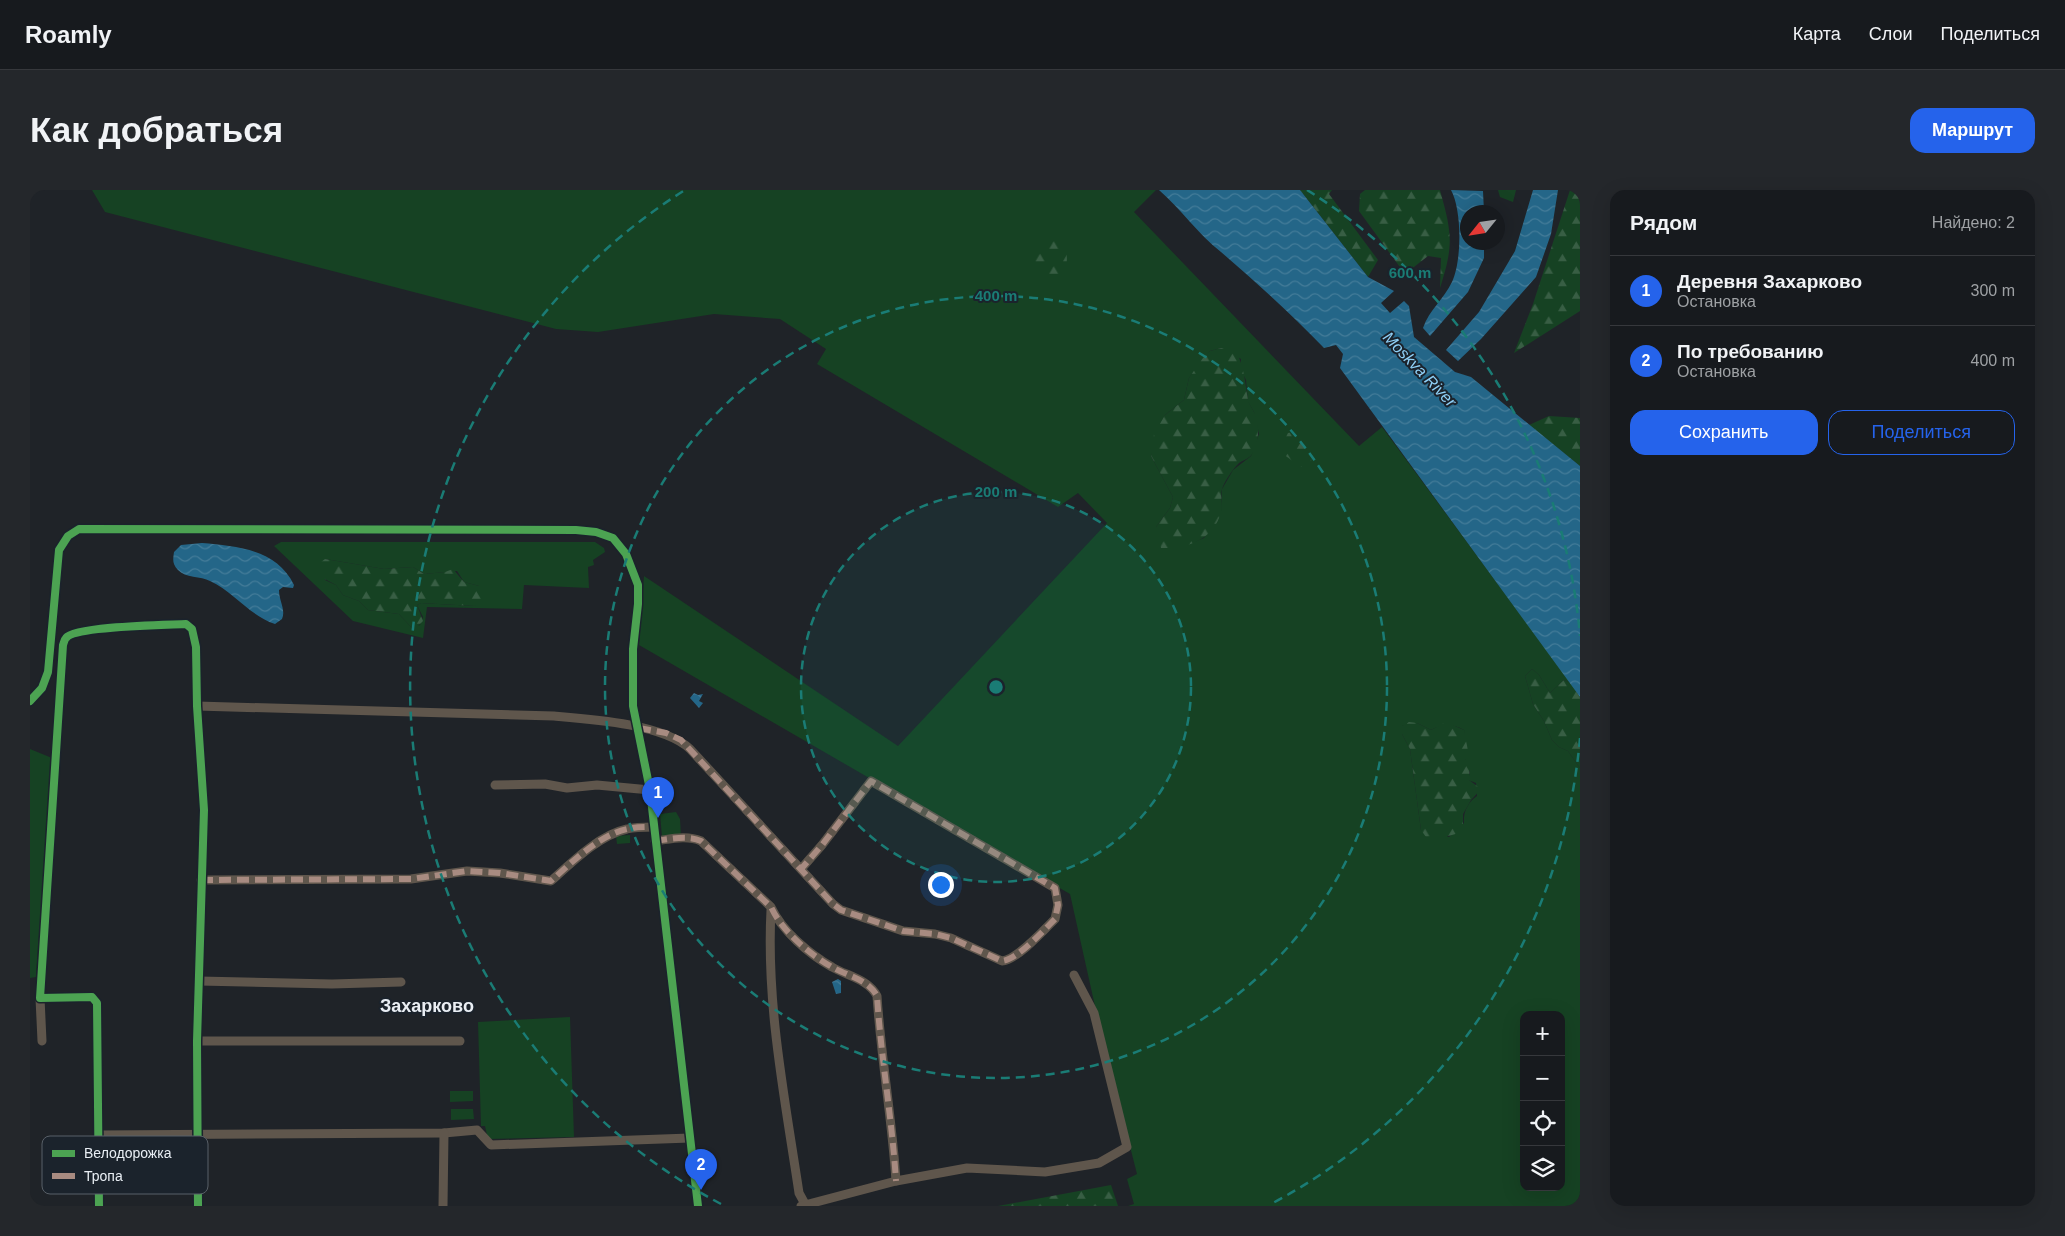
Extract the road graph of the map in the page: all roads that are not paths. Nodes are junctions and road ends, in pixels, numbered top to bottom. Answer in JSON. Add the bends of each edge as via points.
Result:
{"nodes":[{"id":1,"x":30,"y":702,"type":"edge"},
{"id":2,"x":197,"y":706,"type":"junction"},
{"id":3,"x":639,"y":728,"type":"junction"},
{"id":4,"x":495,"y":785,"type":"dead end"},
{"id":5,"x":650,"y":790,"type":"junction"},
{"id":6,"x":654,"y":827,"type":"junction"},
{"id":7,"x":655,"y":841,"type":"junction"},
{"id":8,"x":801,"y":869,"type":"junction"},
{"id":9,"x":201,"y":880,"type":"junction"},
{"id":10,"x":771,"y":907,"type":"junction"},
{"id":11,"x":1074,"y":975,"type":"dead end"},
{"id":12,"x":199,"y":981,"type":"junction"},
{"id":13,"x":401,"y":982,"type":"dead end"},
{"id":14,"x":40,"y":998,"type":"junction"},
{"id":15,"x":42,"y":1041,"type":"dead end"},
{"id":16,"x":197,"y":1041,"type":"junction"},
{"id":17,"x":460,"y":1041,"type":"dead end"},
{"id":18,"x":444,"y":1133,"type":"junction"},
{"id":19,"x":98,"y":1135,"type":"joint"},
{"id":20,"x":198,"y":1135,"type":"junction"},
{"id":21,"x":690,"y":1138,"type":"junction"},
{"id":22,"x":896,"y":1180,"type":"junction"},
{"id":23,"x":803,"y":1205,"type":"edge"},
{"id":24,"x":443,"y":1206,"type":"edge"},
{"id":25,"x":698,"y":1206,"type":"edge"}],
"edges":[{"from":1,"to":3,"type":"street","via":[[42,688],[48,672],[60,550],[68,536],[79,529],[576,530],[613,538],[626,554],[636,576],[638,604],[633,650],[633,706]]},
{"from":2,"to":3,"type":"street","via":[[554,716],[599,719]]},
{"from":2,"to":9,"type":"street","via":[[204,810]]},
{"from":2,"to":14,"type":"street","via":[[196,647],[192,629],[186,624],[102,628],[66,638],[53,779]]},
{"from":3,"to":5,"type":"street"},
{"from":3,"to":8,"type":"street","via":[[681,740]]},
{"from":4,"to":5,"type":"street","via":[[544,784],[567,788],[597,785]]},
{"from":5,"to":6,"type":"street"},
{"from":6,"to":7,"type":"street"},
{"from":6,"to":9,"type":"street","via":[[617,832],[583,852],[551,881],[467,871],[412,879]]},
{"from":7,"to":10,"type":"street","via":[[694,838]]},
{"from":7,"to":21,"type":"street"},
{"from":8,"to":8,"type":"street","via":[[841,910],[903,931],[951,938],[1002,961],[1024,948],[1055,919],[1057,913],[1055,888],[871,781]]},
{"from":9,"to":12,"type":"street"},
{"from":10,"to":22,"type":"street","via":[[776,918],[815,956],[868,984],[877,996]]},
{"from":10,"to":23,"type":"street","via":[[773,1008],[782,1087]]},
{"from":11,"to":22,"type":"street","via":[[1094,1013],[1127,1147],[1099,1163],[1044,1172],[967,1168]]},
{"from":12,"to":13,"type":"street"},
{"from":12,"to":16,"type":"street"},
{"from":14,"to":15,"type":"street"},
{"from":14,"to":19,"type":"street","via":[[92,997],[97,1003]]},
{"from":16,"to":17,"type":"street"},
{"from":16,"to":20,"type":"street"},
{"from":18,"to":20,"type":"street"},
{"from":18,"to":21,"type":"street","via":[[477,1130],[492,1145]]},
{"from":18,"to":24,"type":"street"},
{"from":19,"to":20,"type":"street"},
{"from":21,"to":25,"type":"street"},
{"from":22,"to":23,"type":"street"}]}
